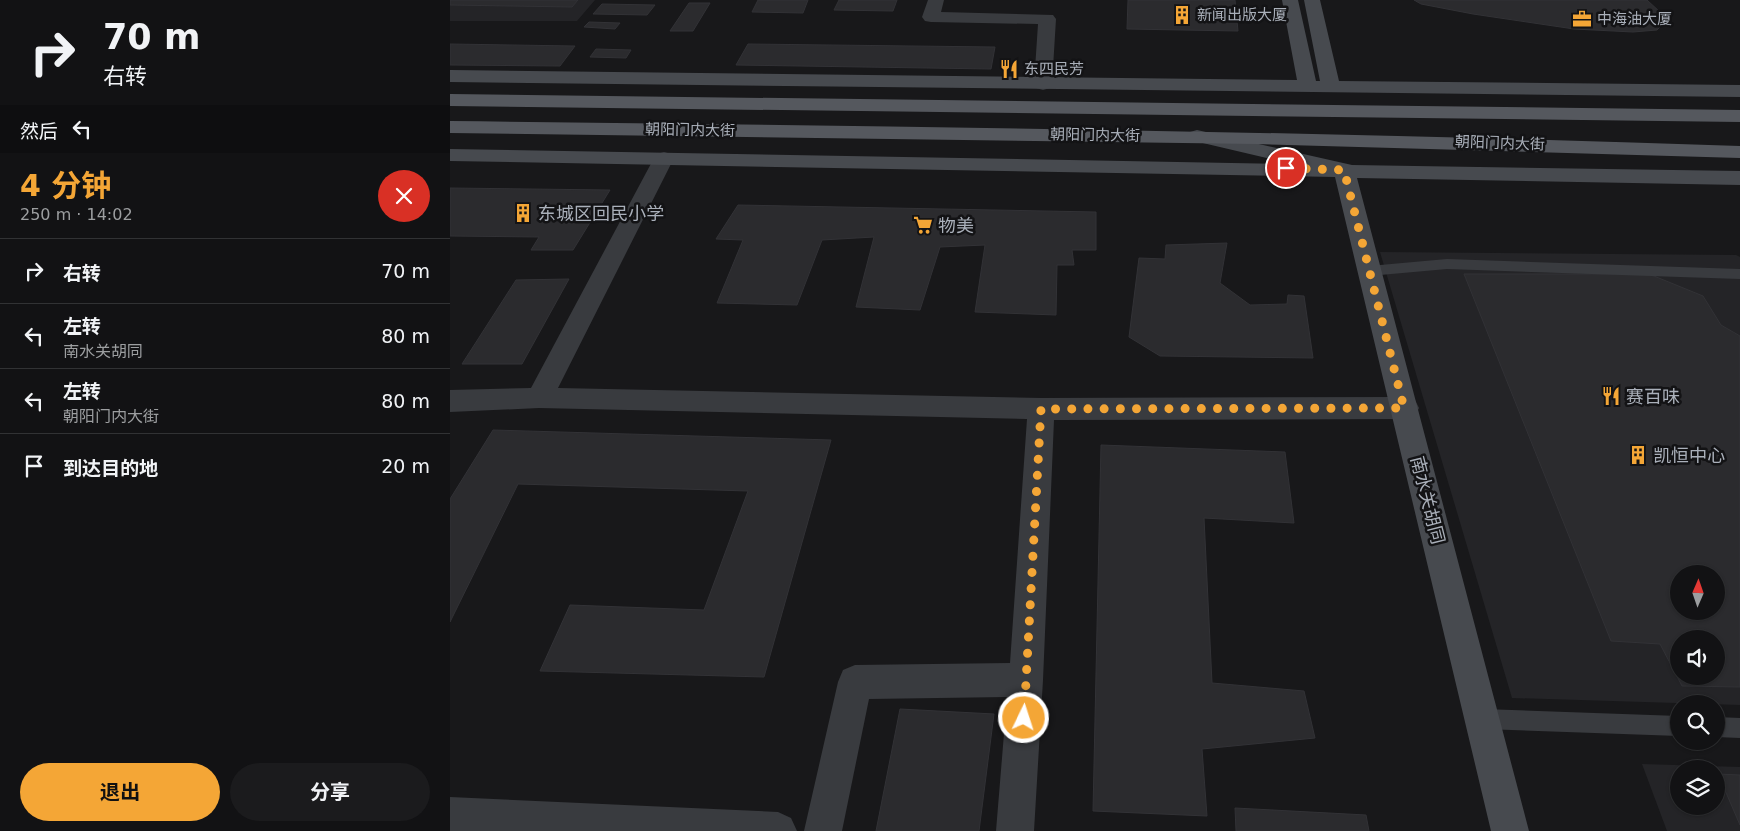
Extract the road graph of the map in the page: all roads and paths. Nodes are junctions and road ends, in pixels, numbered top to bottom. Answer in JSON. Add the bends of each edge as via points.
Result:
{"nodes":[{"id":1,"x":936,"y":0,"type":"edge"},
{"id":2,"x":1290,"y":0,"type":"edge"},
{"id":3,"x":1312,"y":0,"type":"edge"},
{"id":4,"x":450,"y":76,"type":"edge"},
{"id":5,"x":1043,"y":84,"type":"junction"},
{"id":6,"x":1307,"y":85,"type":"junction"},
{"id":7,"x":1330,"y":85,"type":"junction"},
{"id":8,"x":1740,"y":91,"type":"edge"},
{"id":9,"x":450,"y":100,"type":"edge"},
{"id":10,"x":1740,"y":116,"type":"edge"},
{"id":11,"x":450,"y":127,"type":"edge"},
{"id":12,"x":1198,"y":136,"type":"junction"},
{"id":13,"x":1740,"y":152,"type":"edge"},
{"id":14,"x":450,"y":155,"type":"edge"},
{"id":15,"x":664,"y":158,"type":"junction"},
{"id":16,"x":1344,"y":170,"type":"junction"},
{"id":17,"x":1740,"y":178,"type":"edge"},
{"id":18,"x":1369,"y":271,"type":"junction"},
{"id":19,"x":1740,"y":274,"type":"edge"},
{"id":20,"x":539,"y":398,"type":"junction"},
{"id":21,"x":450,"y":401,"type":"edge"},
{"id":22,"x":1404,"y":408,"type":"junction"},
{"id":23,"x":1041,"y":409,"type":"junction"},
{"id":24,"x":1026,"y":680,"type":"junction"},
{"id":25,"x":1482,"y":719,"type":"junction"},
{"id":26,"x":1670,"y":726,"type":"edge"},
{"id":27,"x":1725,"y":727,"type":"edge"},
{"id":28,"x":1740,"y":728,"type":"edge"},
{"id":29,"x":450,"y":816,"type":"edge"},
{"id":30,"x":778,"y":831,"type":"edge"},
{"id":31,"x":823,"y":831,"type":"edge"},
{"id":32,"x":1015,"y":831,"type":"edge"},
{"id":33,"x":1510,"y":831,"type":"edge"}],
"edges":[{"from":1,"to":5,"type":"street","via":[[931,17],[1047,19]]},
{"from":2,"to":6,"type":"street"},
{"from":3,"to":7,"type":"street"},
{"from":4,"to":5,"type":"street"},
{"from":5,"to":6,"type":"street"},
{"from":6,"to":7,"type":"street"},
{"from":7,"to":8,"type":"street"},
{"from":9,"to":10,"type":"main road","name":"朝阳门内大街"},
{"from":11,"to":12,"type":"main road","name":"朝阳门内大街"},
{"from":12,"to":13,"type":"main road","name":"朝阳门内大街"},
{"from":12,"to":16,"type":"street"},
{"from":14,"to":15,"type":"street","name":"朝阳门内大街"},
{"from":15,"to":16,"type":"street","name":"朝阳门内大街"},
{"from":15,"to":20,"type":"street"},
{"from":16,"to":17,"type":"street","name":"朝阳门内大街"},
{"from":16,"to":18,"type":"street","name":"南水关胡同"},
{"from":18,"to":19,"type":"lane","via":[[1447,264]]},
{"from":18,"to":22,"type":"street","name":"南水关胡同"},
{"from":20,"to":21,"type":"street"},
{"from":20,"to":23,"type":"street"},
{"from":22,"to":23,"type":"street"},
{"from":22,"to":25,"type":"street","name":"南水关胡同"},
{"from":23,"to":24,"type":"street"},
{"from":24,"to":31,"type":"street","via":[[855,682]]},
{"from":24,"to":32,"type":"street"},
{"from":25,"to":26,"type":"lane"},
{"from":25,"to":33,"type":"street","name":"南水关胡同"},
{"from":27,"to":28,"type":"lane"},
{"from":29,"to":30,"type":"street"}]}
